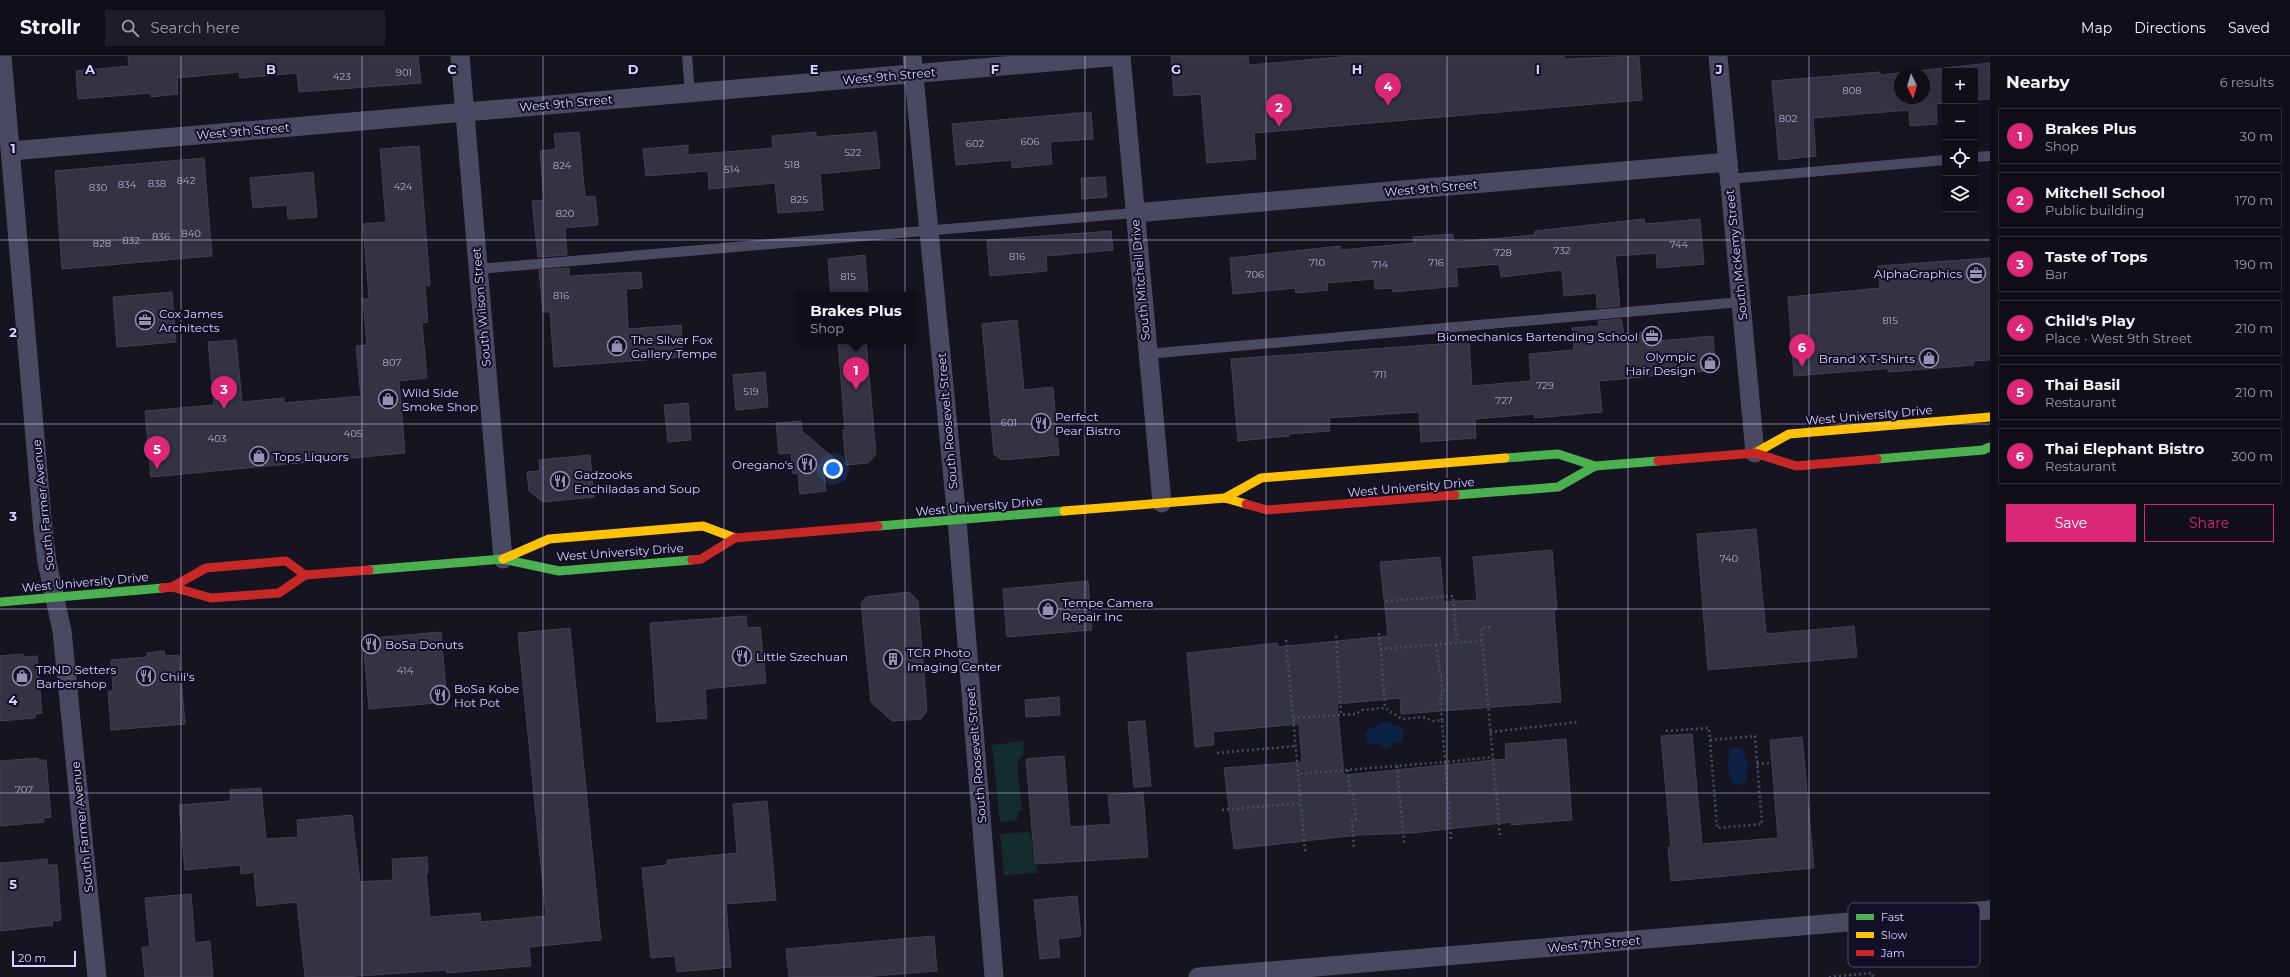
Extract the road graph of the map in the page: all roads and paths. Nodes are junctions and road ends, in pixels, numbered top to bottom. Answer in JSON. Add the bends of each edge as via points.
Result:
{"nodes":[{"id":1,"x":2,"y":56,"type":"edge"},
{"id":2,"x":460,"y":56,"type":"edge"},
{"id":3,"x":687,"y":56,"type":"edge"},
{"id":4,"x":1121,"y":56,"type":"edge"},
{"id":5,"x":1718,"y":56,"type":"edge"},
{"id":6,"x":913,"y":65,"type":"edge"},
{"id":7,"x":690,"y":93,"type":"junction"},
{"id":8,"x":464,"y":112,"type":"junction"},
{"id":9,"x":11,"y":151,"type":"junction"},
{"id":10,"x":1990,"y":156,"type":"edge"},
{"id":11,"x":1978,"y":157,"type":"edge"},
{"id":12,"x":1942,"y":160,"type":"edge"},
{"id":13,"x":1728,"y":171,"type":"junction"},
{"id":14,"x":1134,"y":213,"type":"junction"},
{"id":15,"x":928,"y":229,"type":"junction"},
{"id":16,"x":478,"y":269,"type":"junction"},
{"id":17,"x":1741,"y":302,"type":"junction"},
{"id":18,"x":1147,"y":354,"type":"junction"},
{"id":19,"x":1990,"y":417,"type":"edge"},
{"id":20,"x":1990,"y":447,"type":"edge"},
{"id":21,"x":1755,"y":453,"type":"junction"},
{"id":22,"x":1595,"y":466,"type":"junction"},
{"id":23,"x":1225,"y":498,"type":"junction"},
{"id":24,"x":1162,"y":503,"type":"junction"},
{"id":25,"x":957,"y":520,"type":"junction"},
{"id":26,"x":735,"y":538,"type":"junction"},
{"id":27,"x":503,"y":559,"type":"junction"},
{"id":28,"x":305,"y":575,"type":"junction"},
{"id":29,"x":172,"y":587,"type":"junction"},
{"id":30,"x":55,"y":596,"type":"junction"},
{"id":31,"x":1386,"y":601,"type":"dead end"},
{"id":32,"x":0,"y":602,"type":"edge"},
{"id":33,"x":1490,"y":627,"type":"dead end"},
{"id":34,"x":1379,"y":633,"type":"dead end"},
{"id":35,"x":1336,"y":636,"type":"dead end"},
{"id":36,"x":1286,"y":640,"type":"dead end"},
{"id":37,"x":1482,"y":641,"type":"junction"},
{"id":38,"x":1457,"y":643,"type":"junction"},
{"id":39,"x":1436,"y":645,"type":"junction"},
{"id":40,"x":1381,"y":649,"type":"junction"},
{"id":41,"x":1385,"y":708,"type":"junction"},
{"id":42,"x":1341,"y":715,"type":"junction"},
{"id":43,"x":1293,"y":718,"type":"junction"},
{"id":44,"x":1442,"y":720,"type":"junction"},
{"id":45,"x":1578,"y":722,"type":"dead end"},
{"id":46,"x":1666,"y":731,"type":"dead end"},
{"id":47,"x":1490,"y":732,"type":"junction"},
{"id":48,"x":1710,"y":740,"type":"junction"},
{"id":49,"x":1296,"y":746,"type":"junction"},
{"id":50,"x":1217,"y":753,"type":"dead end"},
{"id":51,"x":1493,"y":757,"type":"junction"},
{"id":52,"x":1445,"y":762,"type":"junction"},
{"id":53,"x":1769,"y":763,"type":"dead end"},
{"id":54,"x":1757,"y":764,"type":"junction"},
{"id":55,"x":1397,"y":766,"type":"junction"},
{"id":56,"x":1348,"y":770,"type":"junction"},
{"id":57,"x":1298,"y":774,"type":"junction"},
{"id":58,"x":1301,"y":803,"type":"junction"},
{"id":59,"x":1222,"y":810,"type":"dead end"},
{"id":60,"x":1500,"y":835,"type":"dead end"},
{"id":61,"x":1451,"y":839,"type":"dead end"},
{"id":62,"x":1404,"y":843,"type":"dead end"},
{"id":63,"x":1354,"y":847,"type":"dead end"},
{"id":64,"x":1305,"y":851,"type":"dead end"},
{"id":65,"x":1990,"y":910,"type":"edge"},
{"id":66,"x":1980,"y":911,"type":"edge"},
{"id":67,"x":1848,"y":922,"type":"edge"},
{"id":68,"x":97,"y":977,"type":"edge"},
{"id":69,"x":994,"y":977,"type":"edge"},
{"id":70,"x":1198,"y":977,"type":"edge"},
{"id":71,"x":1829,"y":977,"type":"edge"},
{"id":72,"x":1873,"y":977,"type":"edge"}],
"edges":[{"from":1,"to":9,"type":"street","name":"South Farmer Avenue"},
{"from":2,"to":8,"type":"street","name":"South Wilson Street"},
{"from":3,"to":7,"type":"lane"},
{"from":4,"to":6,"type":"street","name":"West 9th Street"},
{"from":4,"to":14,"type":"street","name":"South Mitchell Drive"},
{"from":5,"to":13,"type":"street","name":"South McKemy Street"},
{"from":6,"to":7,"type":"street","name":"West 9th Street"},
{"from":6,"to":15,"type":"street","name":"South Roosevelt Street"},
{"from":7,"to":8,"type":"street","name":"West 9th Street"},
{"from":8,"to":9,"type":"street","name":"West 9th Street"},
{"from":8,"to":16,"type":"street","name":"South Wilson Street"},
{"from":9,"to":30,"type":"street","name":"South Farmer Avenue","via":[[43,530]]},
{"from":10,"to":11,"type":"lane"},
{"from":12,"to":13,"type":"lane"},
{"from":13,"to":14,"type":"street","name":"West 9th Street"},
{"from":13,"to":17,"type":"street","name":"South McKemy Street"},
{"from":14,"to":15,"type":"lane"},
{"from":14,"to":18,"type":"street","name":"South Mitchell Drive"},
{"from":15,"to":16,"type":"lane"},
{"from":15,"to":25,"type":"street","name":"South Roosevelt Street"},
{"from":16,"to":27,"type":"street","name":"South Wilson Street"},
{"from":17,"to":18,"type":"lane"},
{"from":17,"to":21,"type":"street","name":"South McKemy Street"},
{"from":18,"to":24,"type":"street","name":"South Mitchell Drive"},
{"from":19,"to":21,"type":"main road","name":"West University Drive","via":[[1789,434]]},
{"from":20,"to":21,"type":"main road","name":"West University Drive","via":[[1984,450],[1796,466]]},
{"from":21,"to":22,"type":"main road","name":"West University Drive"},
{"from":22,"to":23,"type":"main road","name":"West University Drive","via":[[1558,454],[1261,478]]},
{"from":22,"to":23,"type":"main road","name":"West University Drive","via":[[1558,487],[1268,510]]},
{"from":23,"to":24,"type":"main road","name":"West University Drive"},
{"from":24,"to":25,"type":"main road","name":"West University Drive"},
{"from":25,"to":26,"type":"main road","name":"West University Drive"},
{"from":25,"to":69,"type":"street","name":"South Roosevelt Street"},
{"from":26,"to":27,"type":"main road","name":"West University Drive","via":[[703,526],[549,539]]},
{"from":26,"to":27,"type":"main road","name":"West University Drive","via":[[701,559],[559,571]]},
{"from":27,"to":28,"type":"main road","name":"West University Drive"},
{"from":28,"to":29,"type":"main road","name":"West University Drive","via":[[279,593],[211,598]]},
{"from":28,"to":29,"type":"main road","name":"West University Drive","via":[[286,561],[234,565],[206,568]]},
{"from":29,"to":30,"type":"main road","name":"West University Drive"},
{"from":30,"to":32,"type":"main road","name":"West University Drive"},
{"from":30,"to":68,"type":"street","name":"South Farmer Avenue","via":[[62,631]]},
{"from":31,"to":38,"type":"path","via":[[1453,596]]},
{"from":33,"to":37,"type":"path","via":[[1481,628]]},
{"from":34,"to":40,"type":"path"},
{"from":35,"to":42,"type":"path"},
{"from":36,"to":43,"type":"path"},
{"from":37,"to":38,"type":"path"},
{"from":37,"to":47,"type":"path"},
{"from":38,"to":39,"type":"path"},
{"from":39,"to":40,"type":"path"},
{"from":39,"to":44,"type":"path","via":[[1443,693],[1440,696]]},
{"from":40,"to":41,"type":"path"},
{"from":41,"to":42,"type":"path"},
{"from":41,"to":44,"type":"path","via":[[1402,718],[1423,717],[1433,721]]},
{"from":42,"to":43,"type":"path"},
{"from":43,"to":49,"type":"path"},
{"from":44,"to":52,"type":"path"},
{"from":45,"to":47,"type":"path"},
{"from":46,"to":48,"type":"path","via":[[1709,728]]},
{"from":47,"to":51,"type":"path"},
{"from":48,"to":54,"type":"path","via":[[1755,736]]},
{"from":48,"to":54,"type":"path","via":[[1718,828],[1762,824]]},
{"from":49,"to":50,"type":"path"},
{"from":49,"to":57,"type":"path"},
{"from":51,"to":52,"type":"path"},
{"from":51,"to":60,"type":"path"},
{"from":52,"to":55,"type":"path"},
{"from":52,"to":61,"type":"path"},
{"from":53,"to":54,"type":"path"},
{"from":55,"to":56,"type":"path"},
{"from":55,"to":62,"type":"path"},
{"from":56,"to":57,"type":"path"},
{"from":56,"to":63,"type":"path","via":[[1356,820],[1352,821]]},
{"from":57,"to":58,"type":"path"},
{"from":58,"to":59,"type":"path"},
{"from":58,"to":64,"type":"path"},
{"from":65,"to":66,"type":"street","name":"West 7th Street"},
{"from":67,"to":70,"type":"street","name":"West 7th Street"},
{"from":71,"to":72,"type":"path","via":[[1872,973]]}]}
